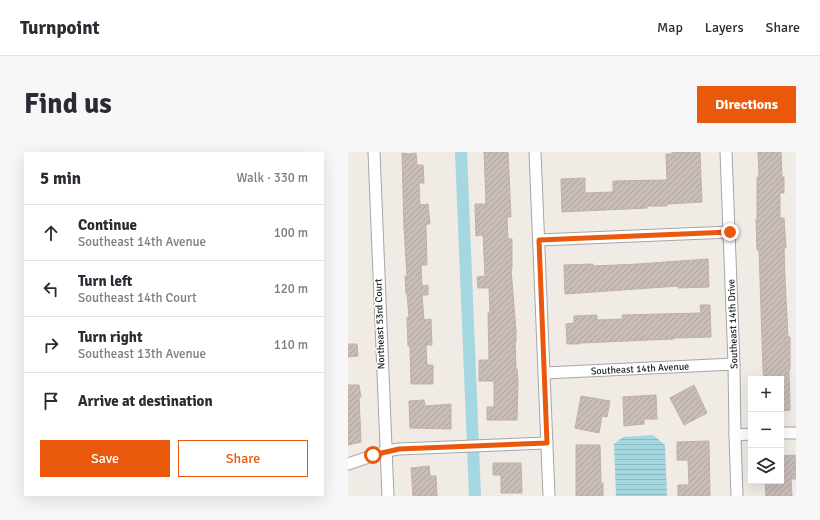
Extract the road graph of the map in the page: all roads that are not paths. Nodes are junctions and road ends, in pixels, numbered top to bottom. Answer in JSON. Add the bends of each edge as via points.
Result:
{"nodes":[{"id":1,"x":374,"y":152,"type":"edge"},
{"id":2,"x":535,"y":152,"type":"edge"},
{"id":3,"x":726,"y":152,"type":"edge"},
{"id":4,"x":730,"y":232,"type":"junction"},
{"id":5,"x":539,"y":240,"type":"junction"},
{"id":6,"x":734,"y":364,"type":"junction"},
{"id":7,"x":545,"y":373,"type":"junction"},
{"id":8,"x":784,"y":433,"type":"edge"},
{"id":9,"x":796,"y":433,"type":"edge"},
{"id":10,"x":748,"y":434,"type":"edge"},
{"id":11,"x":735,"y":435,"type":"junction"},
{"id":12,"x":547,"y":443,"type":"junction"},
{"id":13,"x":386,"y":451,"type":"junction"},
{"id":14,"x":348,"y":464,"type":"edge"},
{"id":15,"x":388,"y":496,"type":"edge"},
{"id":16,"x":549,"y":496,"type":"edge"},
{"id":17,"x":737,"y":496,"type":"edge"}],
"edges":[{"from":1,"to":13,"type":"street","name":"Northeast 53rd Court"},
{"from":2,"to":5,"type":"street"},
{"from":3,"to":4,"type":"street","name":"Southeast 14th Drive"},
{"from":4,"to":5,"type":"street"},
{"from":4,"to":6,"type":"street","name":"Southeast 14th Drive"},
{"from":5,"to":7,"type":"street"},
{"from":6,"to":7,"type":"street","name":"Southeast 14th Avenue"},
{"from":6,"to":11,"type":"street","name":"Southeast 14th Drive"},
{"from":7,"to":12,"type":"street"},
{"from":8,"to":9,"type":"street"},
{"from":10,"to":11,"type":"street"},
{"from":11,"to":17,"type":"street","name":"Southeast 14th Drive"},
{"from":12,"to":13,"type":"street"},
{"from":12,"to":16,"type":"street"},
{"from":13,"to":14,"type":"street"},
{"from":13,"to":15,"type":"street","name":"Northeast 53rd Court"}]}
